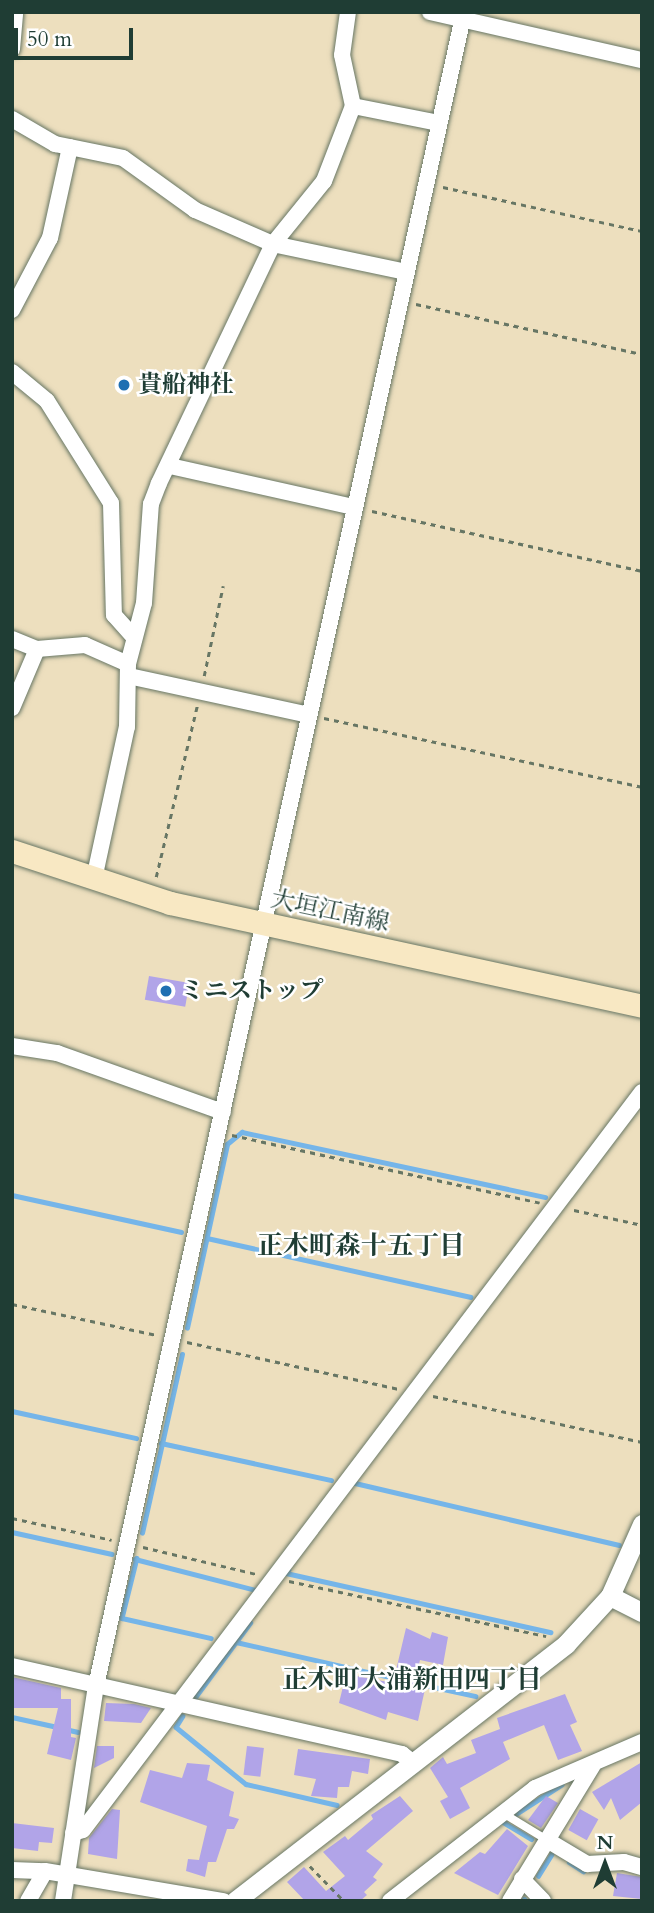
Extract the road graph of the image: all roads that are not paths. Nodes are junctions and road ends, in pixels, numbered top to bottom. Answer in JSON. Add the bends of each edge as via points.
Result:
{"nodes":[{"id":1,"x":15,"y":12,"type":"edge"},
{"id":2,"x":348,"y":12,"type":"edge"},
{"id":3,"x":430,"y":12,"type":"edge"},
{"id":4,"x":463,"y":16,"type":"edge"},
{"id":5,"x":12,"y":49,"type":"edge"},
{"id":6,"x":642,"y":60,"type":"edge"},
{"id":7,"x":353,"y":106,"type":"junction"},
{"id":8,"x":12,"y":119,"type":"edge"},
{"id":9,"x":439,"y":123,"type":"junction"},
{"id":10,"x":70,"y":147,"type":"junction"},
{"id":11,"x":273,"y":244,"type":"junction"},
{"id":12,"x":406,"y":272,"type":"junction"},
{"id":13,"x":12,"y":310,"type":"edge"},
{"id":14,"x":12,"y":372,"type":"edge"},
{"id":15,"x":170,"y":466,"type":"junction"},
{"id":16,"x":354,"y":507,"type":"junction"},
{"id":17,"x":134,"y":637,"type":"junction"},
{"id":18,"x":12,"y":639,"type":"edge"},
{"id":19,"x":37,"y":649,"type":"junction"},
{"id":20,"x":129,"y":670,"type":"junction"},
{"id":21,"x":12,"y":708,"type":"edge"},
{"id":22,"x":309,"y":715,"type":"junction"},
{"id":23,"x":12,"y":851,"type":"edge"},
{"id":24,"x":94,"y":879,"type":"junction"},
{"id":25,"x":265,"y":923,"type":"junction"},
{"id":26,"x":642,"y":1006,"type":"edge"},
{"id":27,"x":12,"y":1046,"type":"edge"},
{"id":28,"x":642,"y":1092,"type":"edge"},
{"id":29,"x":223,"y":1112,"type":"junction"},
{"id":30,"x":642,"y":1524,"type":"edge"},
{"id":31,"x":610,"y":1595,"type":"junction"},
{"id":32,"x":642,"y":1612,"type":"edge"},
{"id":33,"x":12,"y":1666,"type":"edge"},
{"id":34,"x":96,"y":1686,"type":"junction"},
{"id":35,"x":177,"y":1705,"type":"junction"},
{"id":36,"x":642,"y":1742,"type":"edge"},
{"id":37,"x":413,"y":1763,"type":"junction"},
{"id":38,"x":593,"y":1765,"type":"junction"},
{"id":39,"x":502,"y":1812,"type":"junction"},
{"id":40,"x":73,"y":1833,"type":"junction"},
{"id":41,"x":547,"y":1840,"type":"junction"},
{"id":42,"x":642,"y":1867,"type":"edge"},
{"id":43,"x":12,"y":1870,"type":"edge"},
{"id":44,"x":45,"y":1871,"type":"junction"},
{"id":45,"x":67,"y":1875,"type":"junction"},
{"id":46,"x":523,"y":1879,"type":"junction"},
{"id":47,"x":28,"y":1901,"type":"edge"},
{"id":48,"x":63,"y":1901,"type":"edge"},
{"id":49,"x":223,"y":1901,"type":"edge"},
{"id":50,"x":235,"y":1901,"type":"edge"},
{"id":51,"x":390,"y":1901,"type":"edge"},
{"id":52,"x":510,"y":1901,"type":"edge"},
{"id":53,"x":543,"y":1901,"type":"edge"}],
"edges":[{"from":1,"to":5,"type":"street"},
{"from":2,"to":7,"type":"street","via":[[342,55]]},
{"from":3,"to":4,"type":"street"},
{"from":4,"to":6,"type":"street"},
{"from":4,"to":9,"type":"street"},
{"from":7,"to":9,"type":"street"},
{"from":7,"to":11,"type":"street","via":[[324,181]]},
{"from":8,"to":10,"type":"street"},
{"from":9,"to":12,"type":"street"},
{"from":10,"to":11,"type":"street","via":[[123,158],[195,210]]},
{"from":10,"to":13,"type":"street","via":[[50,238]]},
{"from":11,"to":12,"type":"street"},
{"from":11,"to":15,"type":"street"},
{"from":12,"to":16,"type":"street"},
{"from":14,"to":17,"type":"street","via":[[47,401],[77,442],[111,503],[114,615]]},
{"from":15,"to":16,"type":"street"},
{"from":15,"to":17,"type":"street","via":[[150,505],[144,603]]},
{"from":16,"to":22,"type":"street"},
{"from":17,"to":20,"type":"street"},
{"from":18,"to":19,"type":"street"},
{"from":19,"to":20,"type":"street","via":[[85,645]]},
{"from":19,"to":21,"type":"street"},
{"from":20,"to":22,"type":"street"},
{"from":20,"to":24,"type":"street","via":[[127,727]]},
{"from":22,"to":25,"type":"street"},
{"from":23,"to":24,"type":"main road","name":"大垣江南線"},
{"from":24,"to":25,"type":"main road","name":"大垣江南線"},
{"from":25,"to":26,"type":"main road","name":"大垣江南線"},
{"from":25,"to":29,"type":"street"},
{"from":27,"to":29,"type":"street","via":[[57,1053]]},
{"from":28,"to":35,"type":"street"},
{"from":29,"to":34,"type":"street"},
{"from":30,"to":31,"type":"street"},
{"from":31,"to":32,"type":"street"},
{"from":31,"to":37,"type":"street","via":[[566,1644]]},
{"from":33,"to":34,"type":"street"},
{"from":34,"to":35,"type":"street"},
{"from":34,"to":40,"type":"street"},
{"from":35,"to":37,"type":"street","via":[[402,1754]]},
{"from":35,"to":40,"type":"street","via":[[83,1830]]},
{"from":36,"to":38,"type":"street"},
{"from":37,"to":50,"type":"street"},
{"from":38,"to":39,"type":"street","via":[[536,1788]]},
{"from":38,"to":41,"type":"street"},
{"from":39,"to":41,"type":"lane"},
{"from":39,"to":51,"type":"street"},
{"from":40,"to":45,"type":"street"},
{"from":41,"to":42,"type":"street","via":[[587,1864],[624,1862]]},
{"from":41,"to":46,"type":"street"},
{"from":43,"to":44,"type":"street"},
{"from":44,"to":45,"type":"street"},
{"from":44,"to":47,"type":"street"},
{"from":45,"to":48,"type":"street"},
{"from":45,"to":49,"type":"street"},
{"from":46,"to":52,"type":"street"},
{"from":46,"to":53,"type":"street"}]}
